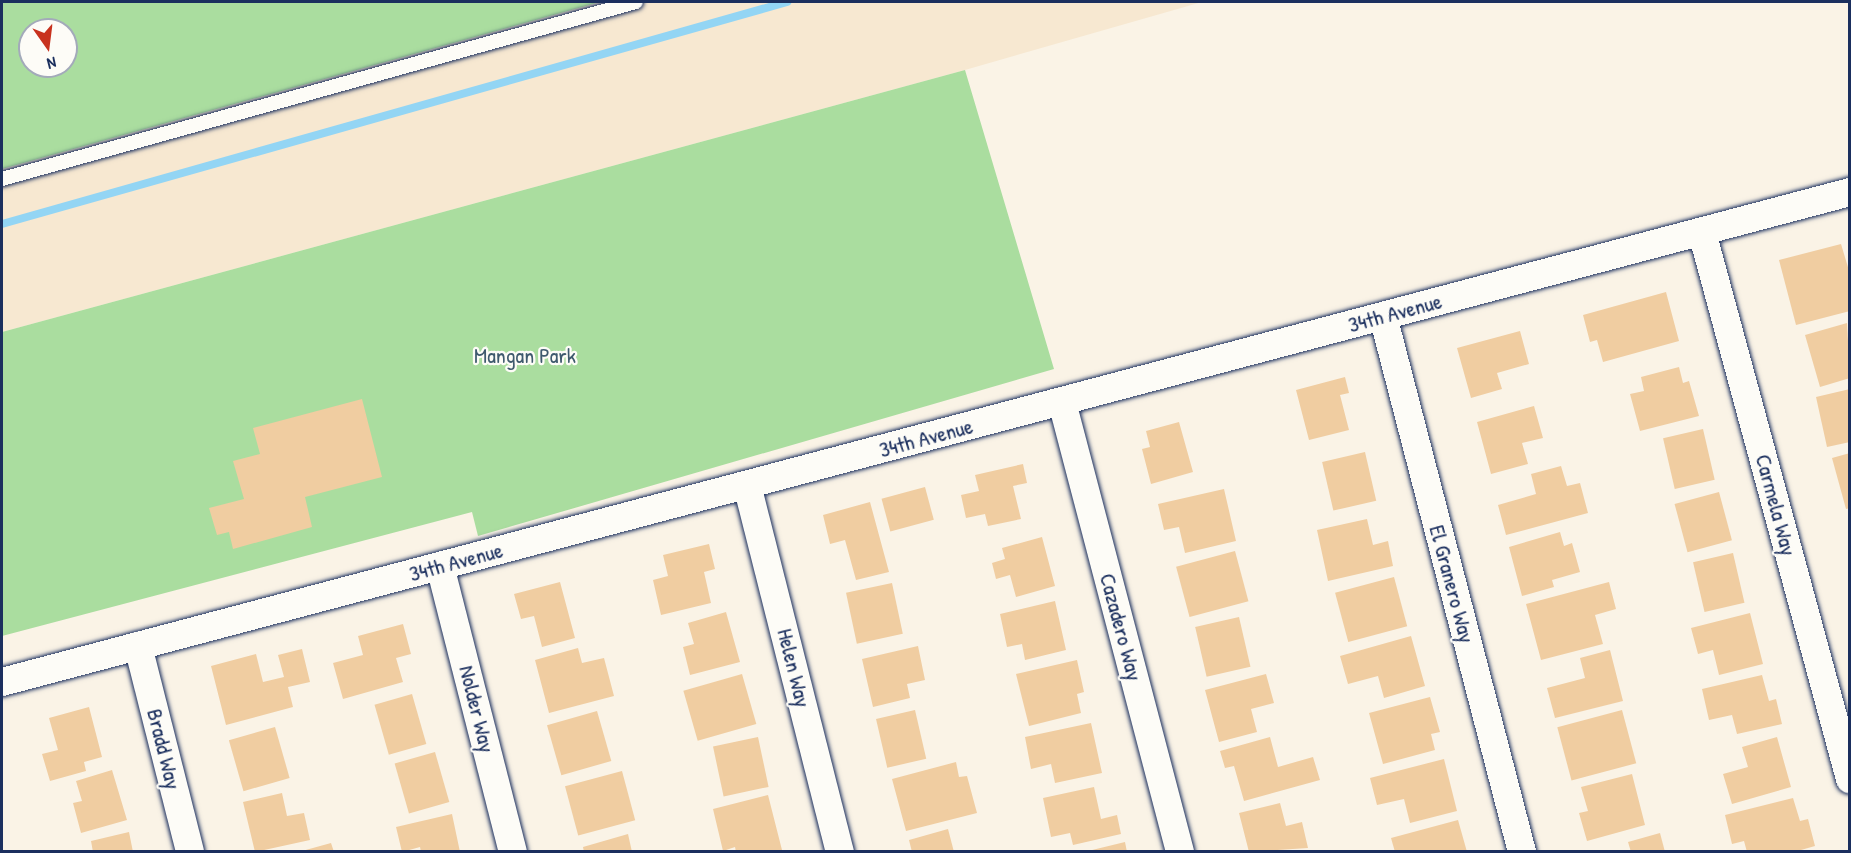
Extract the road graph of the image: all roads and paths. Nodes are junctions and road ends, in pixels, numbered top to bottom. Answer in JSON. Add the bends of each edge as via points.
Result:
{"nodes":[{"id":1,"x":636,"y":2,"type":"edge"},
{"id":2,"x":2,"y":179,"type":"edge"},
{"id":3,"x":1850,"y":192,"type":"edge"},
{"id":4,"x":1702,"y":232,"type":"junction"},
{"id":5,"x":1383,"y":316,"type":"junction"},
{"id":6,"x":1062,"y":402,"type":"junction"},
{"id":7,"x":747,"y":485,"type":"junction"},
{"id":8,"x":440,"y":566,"type":"junction"},
{"id":9,"x":138,"y":646,"type":"junction"},
{"id":10,"x":2,"y":682,"type":"edge"},
{"id":11,"x":1850,"y":779,"type":"edge"},
{"id":12,"x":190,"y":852,"type":"edge"},
{"id":13,"x":513,"y":852,"type":"edge"},
{"id":14,"x":840,"y":852,"type":"edge"},
{"id":15,"x":1180,"y":852,"type":"edge"},
{"id":16,"x":1522,"y":852,"type":"edge"}],
"edges":[{"from":1,"to":2,"type":"lane"},
{"from":3,"to":4,"type":"street","name":"34th Avenue"},
{"from":4,"to":5,"type":"street","name":"34th Avenue"},
{"from":4,"to":11,"type":"street","name":"Carmela Way"},
{"from":5,"to":6,"type":"street","name":"34th Avenue"},
{"from":5,"to":16,"type":"street","name":"El Granero Way"},
{"from":6,"to":7,"type":"street","name":"34th Avenue"},
{"from":6,"to":15,"type":"street","name":"Cazadero Way"},
{"from":7,"to":8,"type":"street","name":"34th Avenue"},
{"from":7,"to":14,"type":"street","name":"Helen Way"},
{"from":8,"to":9,"type":"street","name":"34th Avenue"},
{"from":8,"to":13,"type":"street","name":"Nolder Way"},
{"from":9,"to":10,"type":"street","name":"34th Avenue"},
{"from":9,"to":12,"type":"street","name":"Bradd Way"}]}
